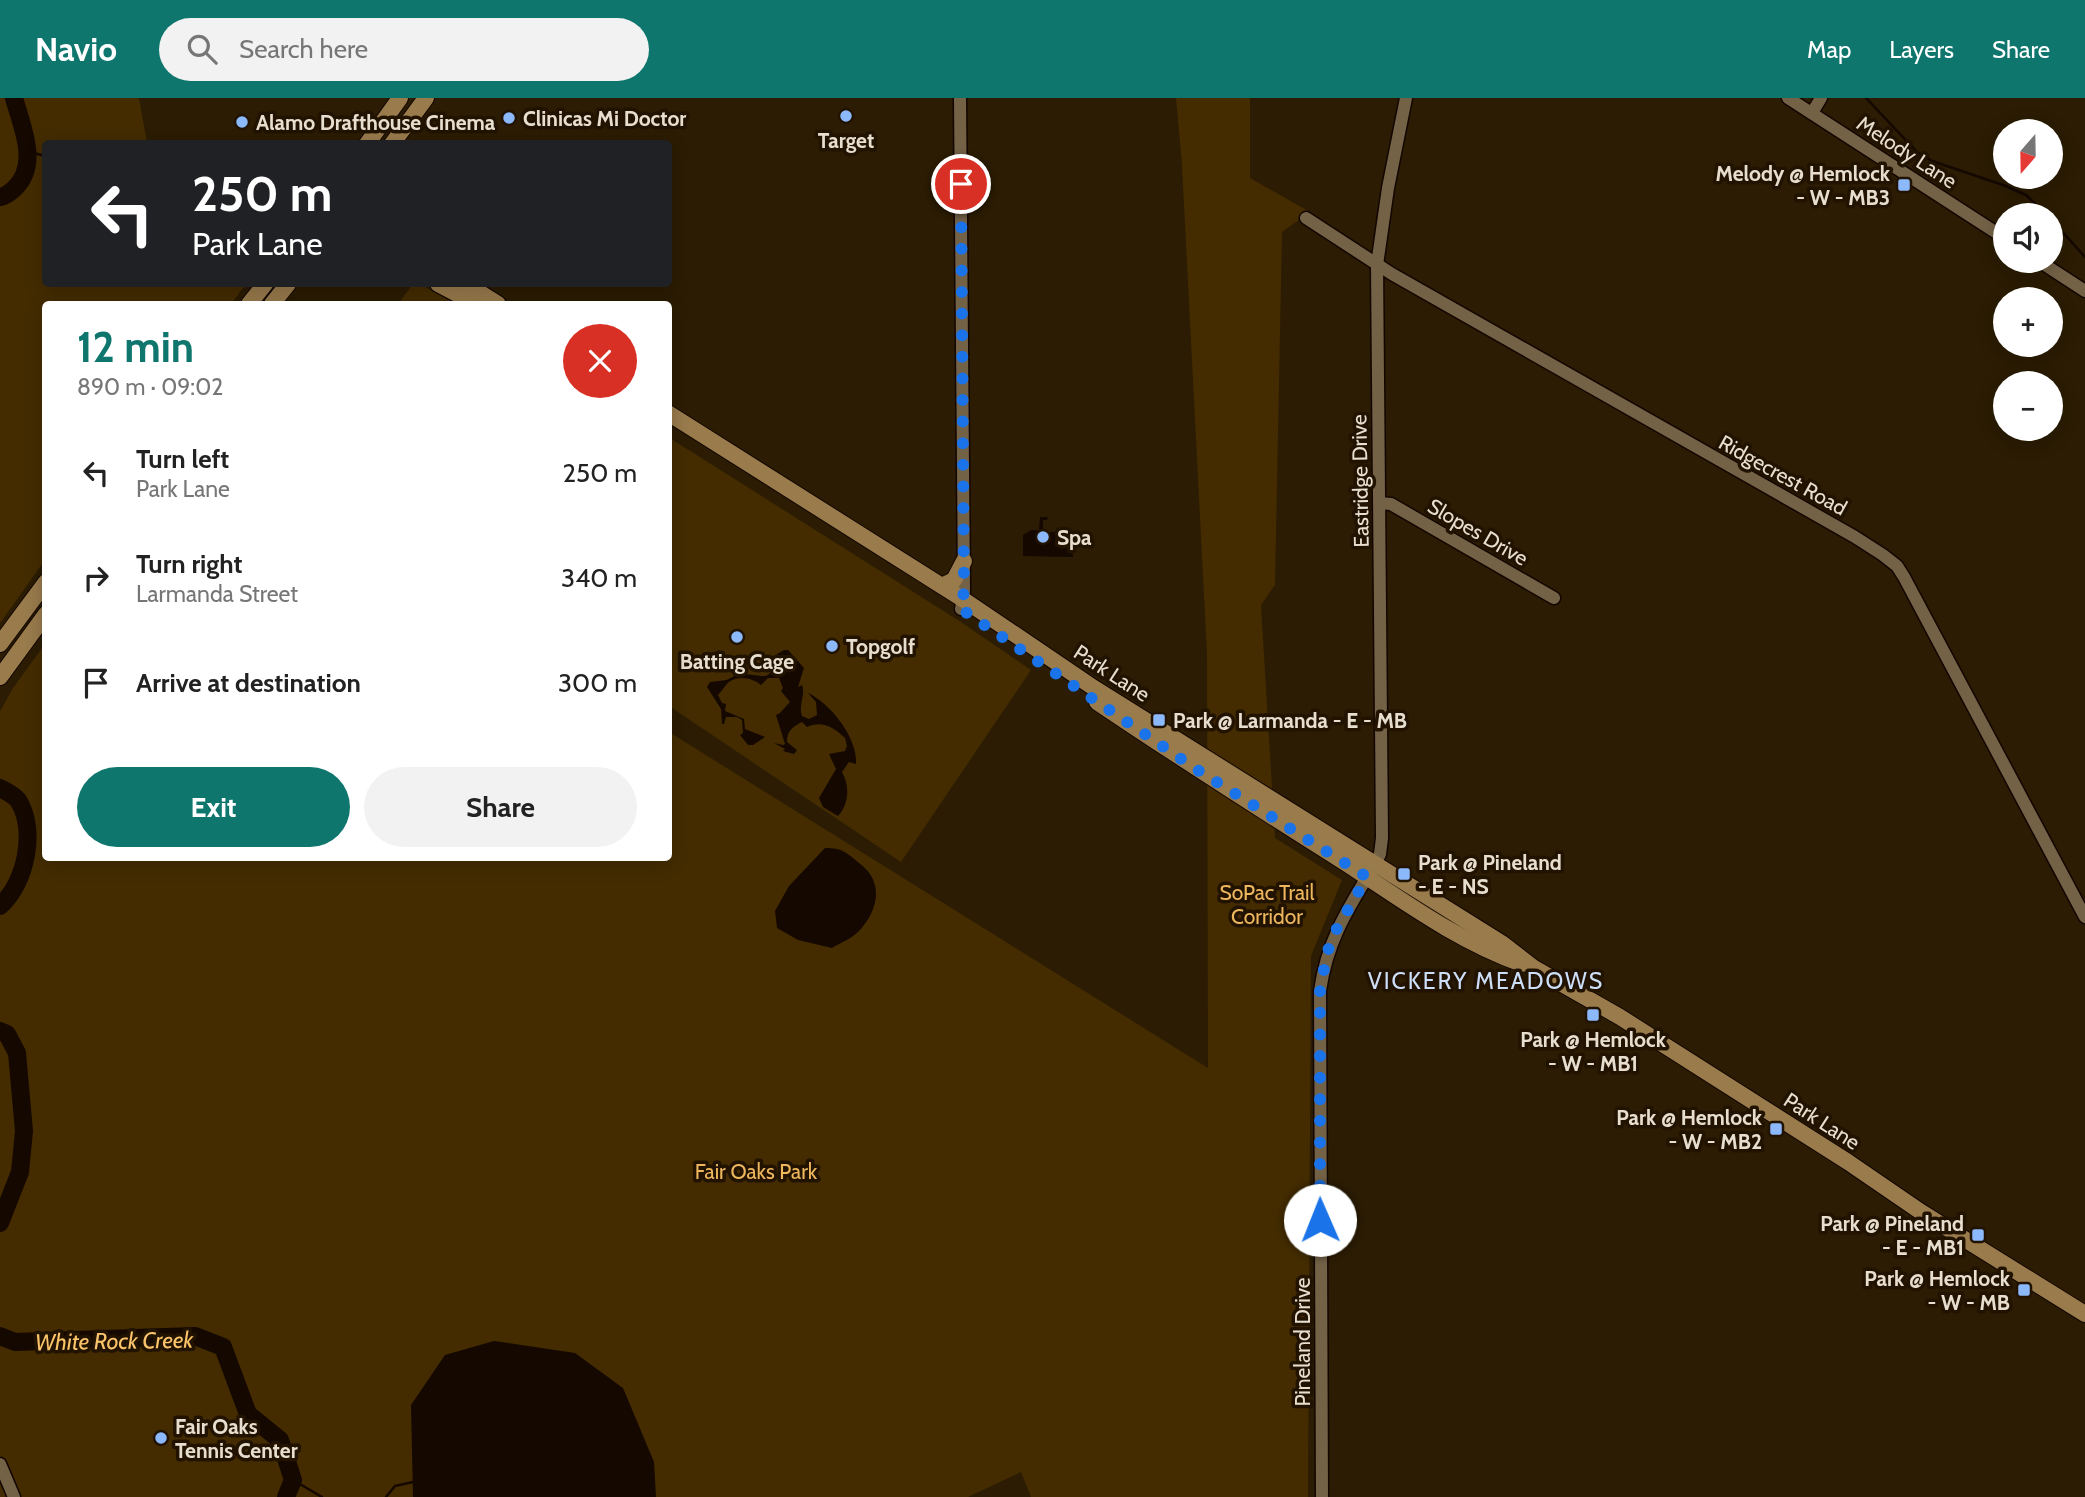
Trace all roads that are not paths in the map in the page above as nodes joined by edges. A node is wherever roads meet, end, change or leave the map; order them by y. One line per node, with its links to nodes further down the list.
1 (400, 98): 8 (main road)
2 (426, 98): 9 (main road)
3 (960, 98): 26 (street)
4 (1406, 98): 12 (street, Eastridge Drive)
5 (1788, 98): 7 (street, Melody Lane)
6 (1821, 98): 7 (street)
7 (1812, 113): 11 (street, Melody Lane)
8 (371, 140)
9 (395, 140)
10 (1306, 218): 12 (street, Ridgecrest Road)
11 (1993, 231)
12 (1377, 265): 25 (street, Eastridge Drive); 35 (street, Ridgecrest Road)
13 (2057, 273): 18 (street)
14 (263, 287): 19 (main road)
15 (286, 287): 20 (main road)
16 (444, 287): 21 (main road)
17 (471, 287): 22 (main road)
18 (2085, 291)
19 (251, 301)
20 (274, 301)
21 (470, 301)
22 (493, 301)
23 (672, 416): 27 (main road, Park Lane)
24 (672, 426): 30 (main road, Park Lane)
25 (1380, 503): 29 (street, Slopes Drive); 34 (street, Eastridge Drive)
26 (964, 561): 27 (main road); 30 (street)
27 (942, 586): 30 (main road, Park Lane)
28 (42, 587): 32 (main road)
29 (1554, 598)
30 (963, 605): 34 (main road, Park Lane)
31 (42, 619): 33 (main road)
32 (0, 644)
33 (0, 677)
34 (1371, 871): 36 (main road, Park Lane); 39 (street, Pineland Drive)
35 (2085, 917)
36 (2085, 1314)
37 (0, 1464): 38 (street)
38 (14, 1497)
39 (1322, 1497)

